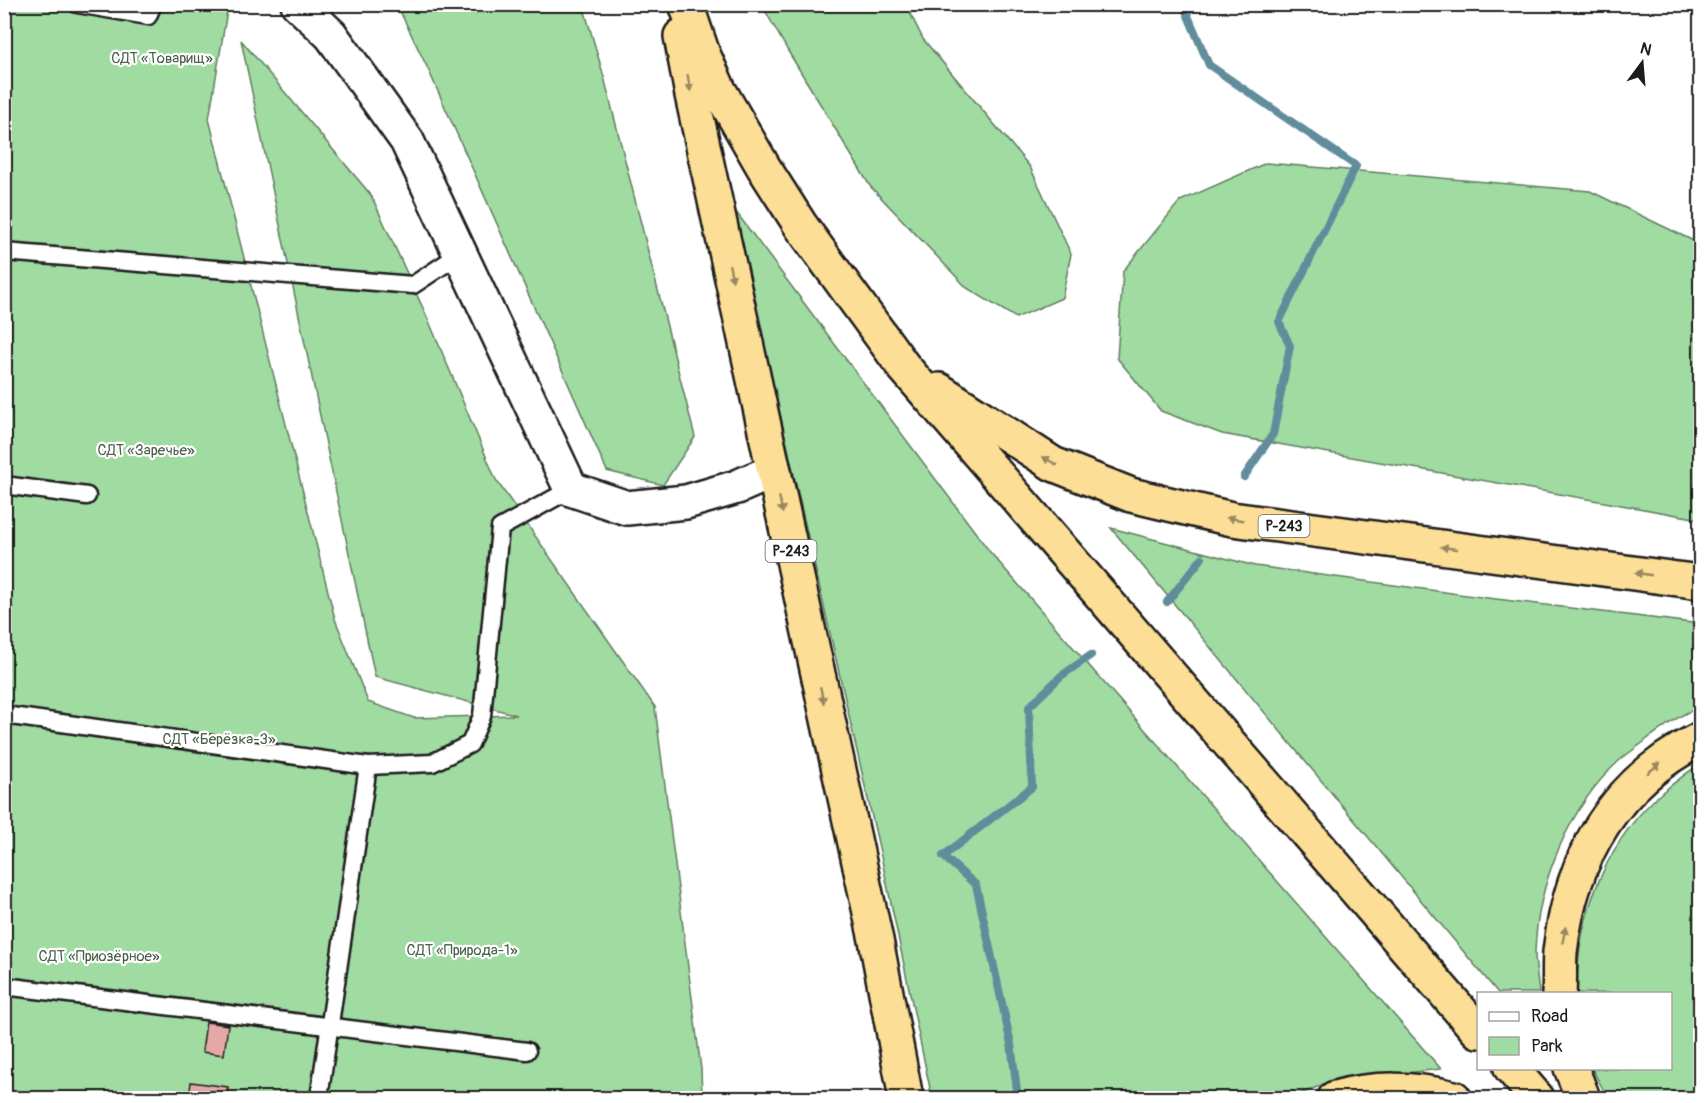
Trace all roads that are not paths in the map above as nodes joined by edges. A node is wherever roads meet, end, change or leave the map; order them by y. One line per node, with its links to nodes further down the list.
1 (77, 4): 2 (lane)
2 (153, 4)
3 (298, 4): 7 (street)
4 (675, 4): 9 (highway, Р-243, one-way to 9)
5 (686, 4): 8 (highway, Р-243)
6 (4, 252): 7 (lane)
7 (460, 254): 11 (street)
8 (903, 366): 13 (highway, Р-243, one-way to 8); 20 (highway, Р-243)
9 (774, 471): 11 (street); 25 (highway, Р-243, one-way to 25)
10 (4, 485): 12 (lane)
11 (571, 489): 16 (lane)
12 (87, 496)
13 (1701, 582)
14 (4, 715): 16 (lane)
15 (1701, 739): 18 (highway, one-way to 15)
16 (368, 765): 19 (lane)
17 (4, 986): 19 (lane)
18 (1559, 992)
19 (328, 1027): 21 (lane); 24 (lane)
20 (1477, 1029)
21 (526, 1051)
22 (1513, 1070): 28 (highway)
23 (1572, 1070): 29 (highway)
24 (319, 1098)
25 (906, 1098)
26 (1335, 1098): 27 (highway)
27 (1454, 1098)
28 (1537, 1098)
29 (1583, 1098)

